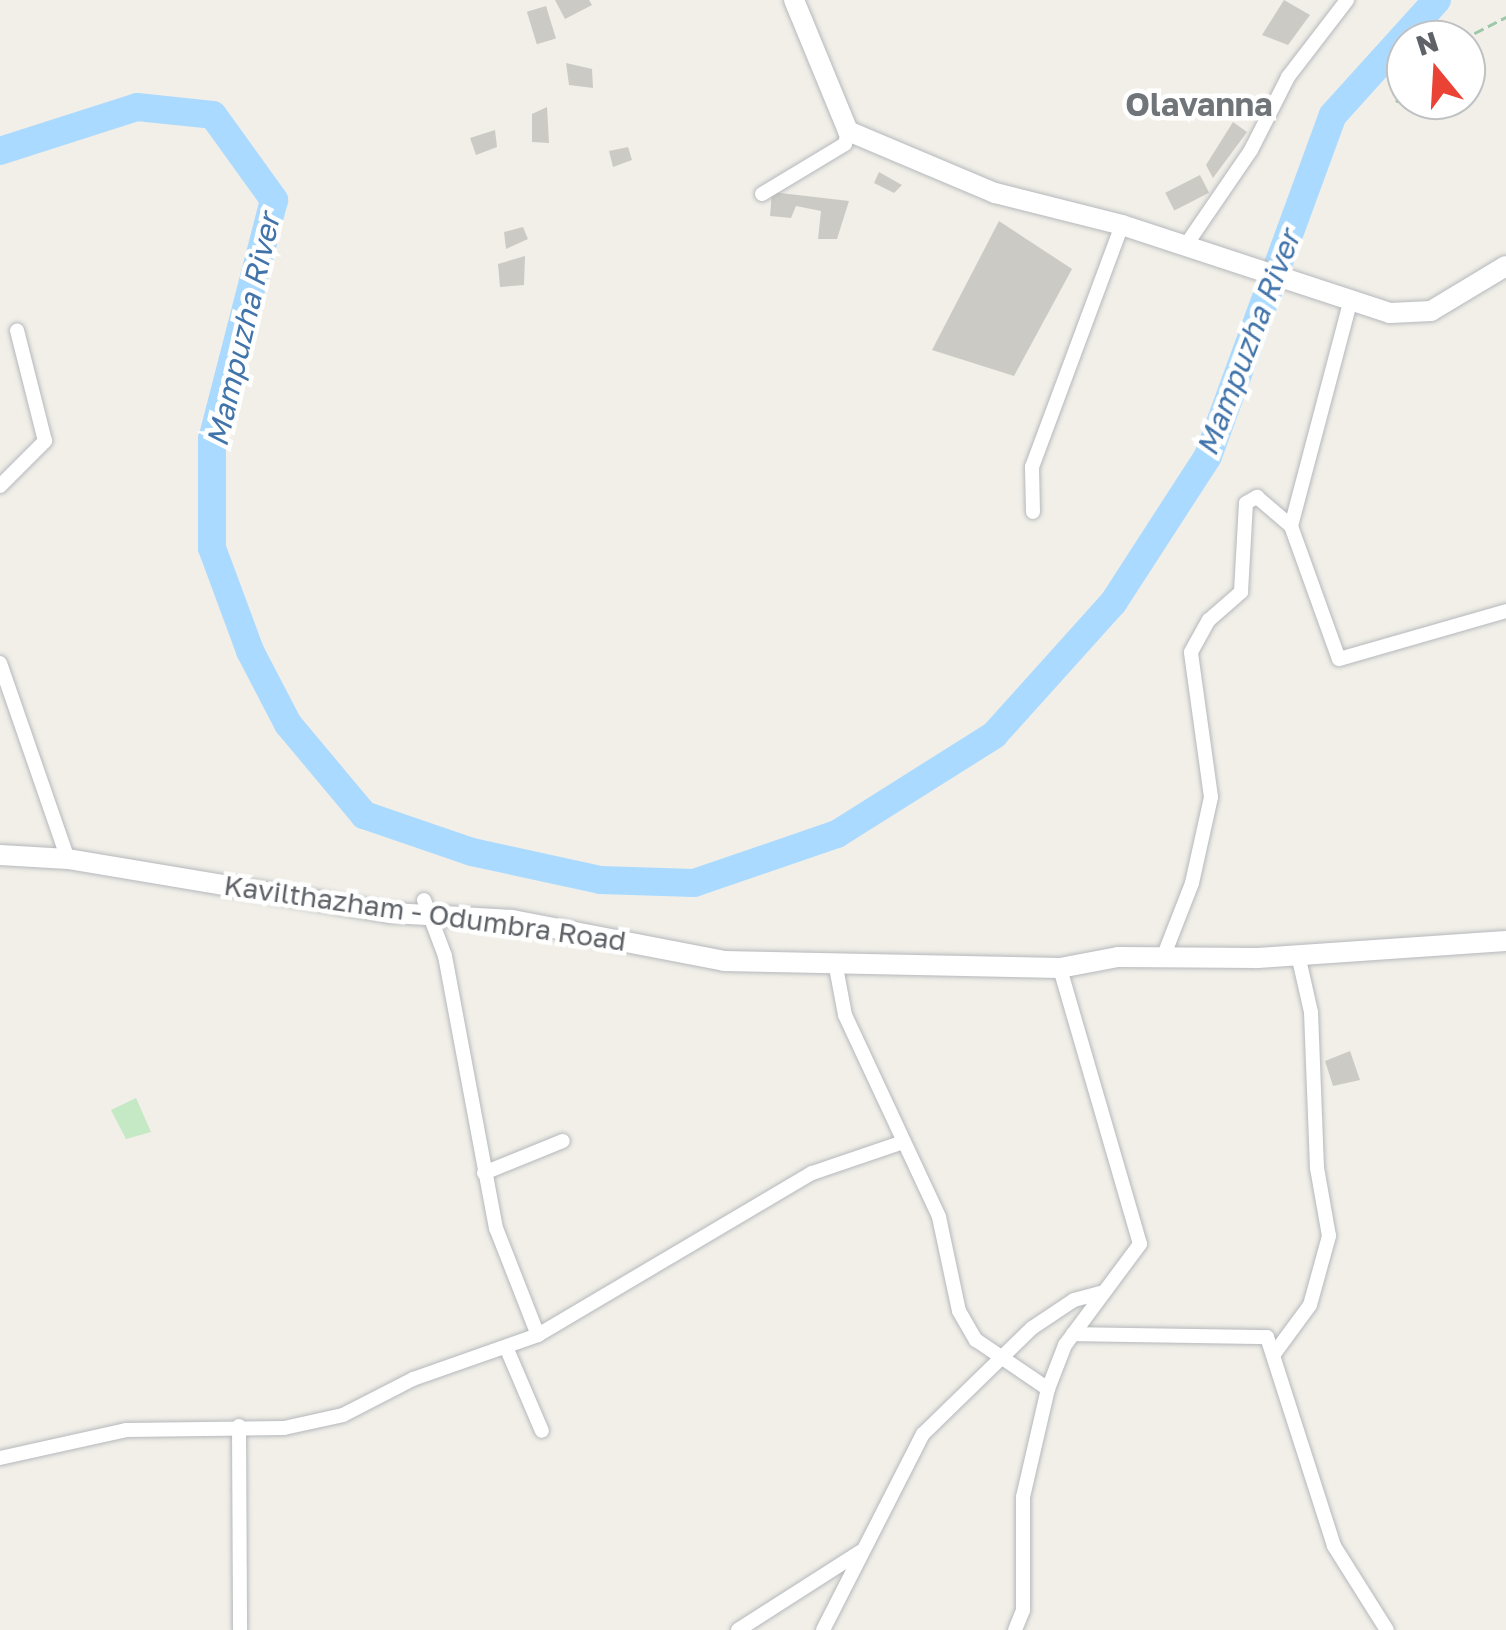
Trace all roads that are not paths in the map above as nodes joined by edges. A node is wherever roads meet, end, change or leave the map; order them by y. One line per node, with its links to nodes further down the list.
1 (794, 0): 3 (main road)
2 (1347, 0): 6 (street)
3 (848, 130): 4 (street); 5 (main road)
4 (762, 194)
5 (1122, 225): 6 (main road); 11 (street)
6 (1186, 245): 8 (main road)
7 (1506, 266): 8 (main road)
8 (1351, 300): 12 (street)
9 (18, 330): 10 (street)
10 (0, 486)
11 (1033, 512)
12 (1291, 526): 13 (street); 19 (street)
13 (1506, 610)
14 (0, 662): 16 (street)
15 (0, 855): 16 (main road, Kavilthazham - Odumbra Road)
16 (68, 859): 17 (main road, Kavilthazham - Odumbra Road)
17 (428, 909): 21 (main road, Kavilthazham - Odumbra Road); 25 (street)
18 (1506, 941): 20 (main road, Kavilthazham - Odumbra Road)
19 (1164, 955): 20 (main road, Kavilthazham - Odumbra Road); 22 (main road, Kavilthazham - Odumbra Road)
20 (1298, 955): 30 (street)
21 (835, 962): 22 (main road, Kavilthazham - Odumbra Road); 24 (street)
22 (1060, 968): 26 (street)
23 (563, 1141): 25 (street)
24 (904, 1142): 28 (street); 31 (street)
25 (484, 1173): 28 (street)
26 (1105, 1292): 27 (street); 31 (street)
27 (1073, 1334): 30 (street); 32 (street)
28 (538, 1335): 29 (street)
29 (506, 1348): 33 (street); 34 (street)
30 (1274, 1354): 41 (street)
31 (1005, 1362): 32 (street); 36 (street)
32 (1048, 1389): 40 (street)
33 (239, 1426): 35 (street); 37 (street)
34 (542, 1431)
35 (0, 1458)
36 (862, 1551): 38 (street); 39 (street)
37 (240, 1630)
38 (738, 1630)
39 (823, 1630)
40 (1015, 1630)
41 (1387, 1630)

